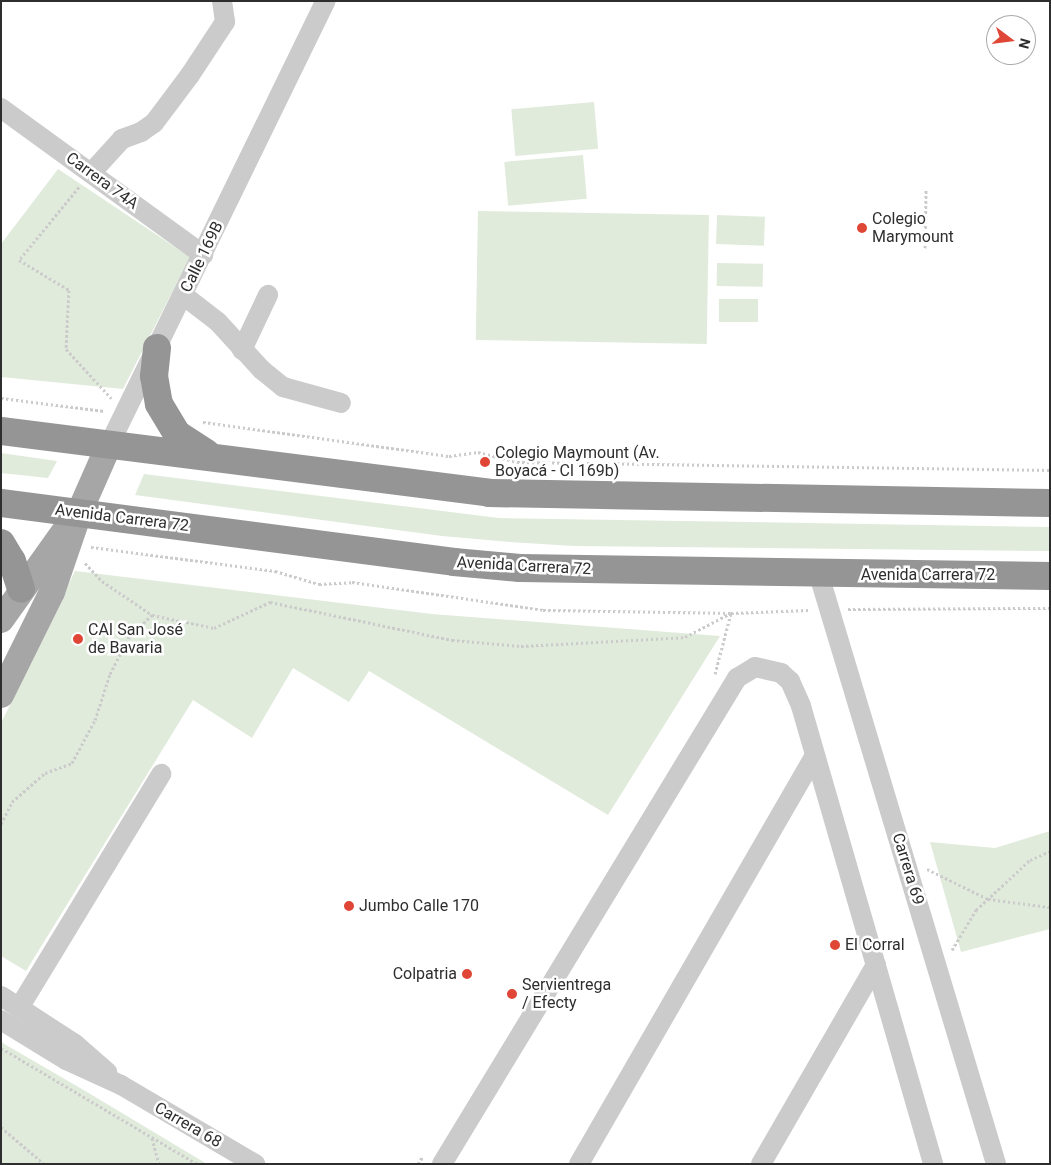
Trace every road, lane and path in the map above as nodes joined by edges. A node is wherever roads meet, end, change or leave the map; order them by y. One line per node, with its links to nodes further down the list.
1 (222, 1): 4 (street)
2 (326, 1): 7 (street, Calle 169B)
3 (1, 108): 4 (street, Carrera 74A)
4 (91, 173): 7 (street, Carrera 74A); 14 (path)
5 (926, 189): 6 (path)
6 (925, 248)
7 (203, 255): 8 (street, Calle 169B)
8 (183, 295): 10 (street, Calle 169B); 11 (street)
9 (268, 295): 11 (street)
10 (157, 348): 14 (street, Calle 169B); 15 (highway)
11 (242, 350): 13 (street)
12 (1, 398): 14 (path)
13 (341, 402)
14 (125, 413): 17 (street, Calle 169B)
15 (165, 417): 18 (highway); 19 (path)
16 (1, 431): 17 (highway)
17 (109, 445): 18 (highway); 22 (main road, Calle 169B)
18 (212, 456): 21 (highway)
19 (1050, 470)
20 (1, 503): 22 (highway, Avenida Carrera 72)
21 (1050, 503)
22 (79, 513): 24 (main road, Calle 169B); 25 (highway, Avenida Carrera 72); 27 (main road, Calle 169B)
23 (1, 543): 27 (highway)
24 (68, 544): 29 (path); 31 (main road, Calle 169B)
25 (819, 575): 26 (highway, Avenida Carrera 72); 57 (street, Carrera 69)
26 (1050, 576)
27 (21, 589): 30 (main road, Calle 169B)
28 (731, 613): 29 (path)
29 (152, 616): 34 (path)
30 (1, 620)
31 (1, 696)
32 (815, 756): 40 (street); 53 (street); 54 (street)
33 (160, 774): 42 (street)
34 (1, 824)
35 (1050, 851): 37 (path)
36 (920, 865): 37 (path)
37 (988, 899): 38 (path); 39 (path)
38 (1050, 907)
39 (947, 959)
40 (876, 965): 55 (street); 56 (street)
41 (1, 996): 42 (street, Carrera 68)
42 (19, 1008): 46 (street, Carrera 68)
43 (1, 1020): 46 (street, Carrera 68)
44 (2, 1048): 45 (path); 48 (path)
45 (1, 1053)
46 (121, 1085): 52 (street, Carrera 68)
47 (1, 1127): 49 (path)
48 (152, 1137): 50 (path); 51 (path)
49 (44, 1164)
50 (159, 1164)
51 (198, 1164)
52 (255, 1164)
53 (442, 1164)
54 (579, 1164)
55 (760, 1164)
56 (933, 1164)
57 (996, 1164)

